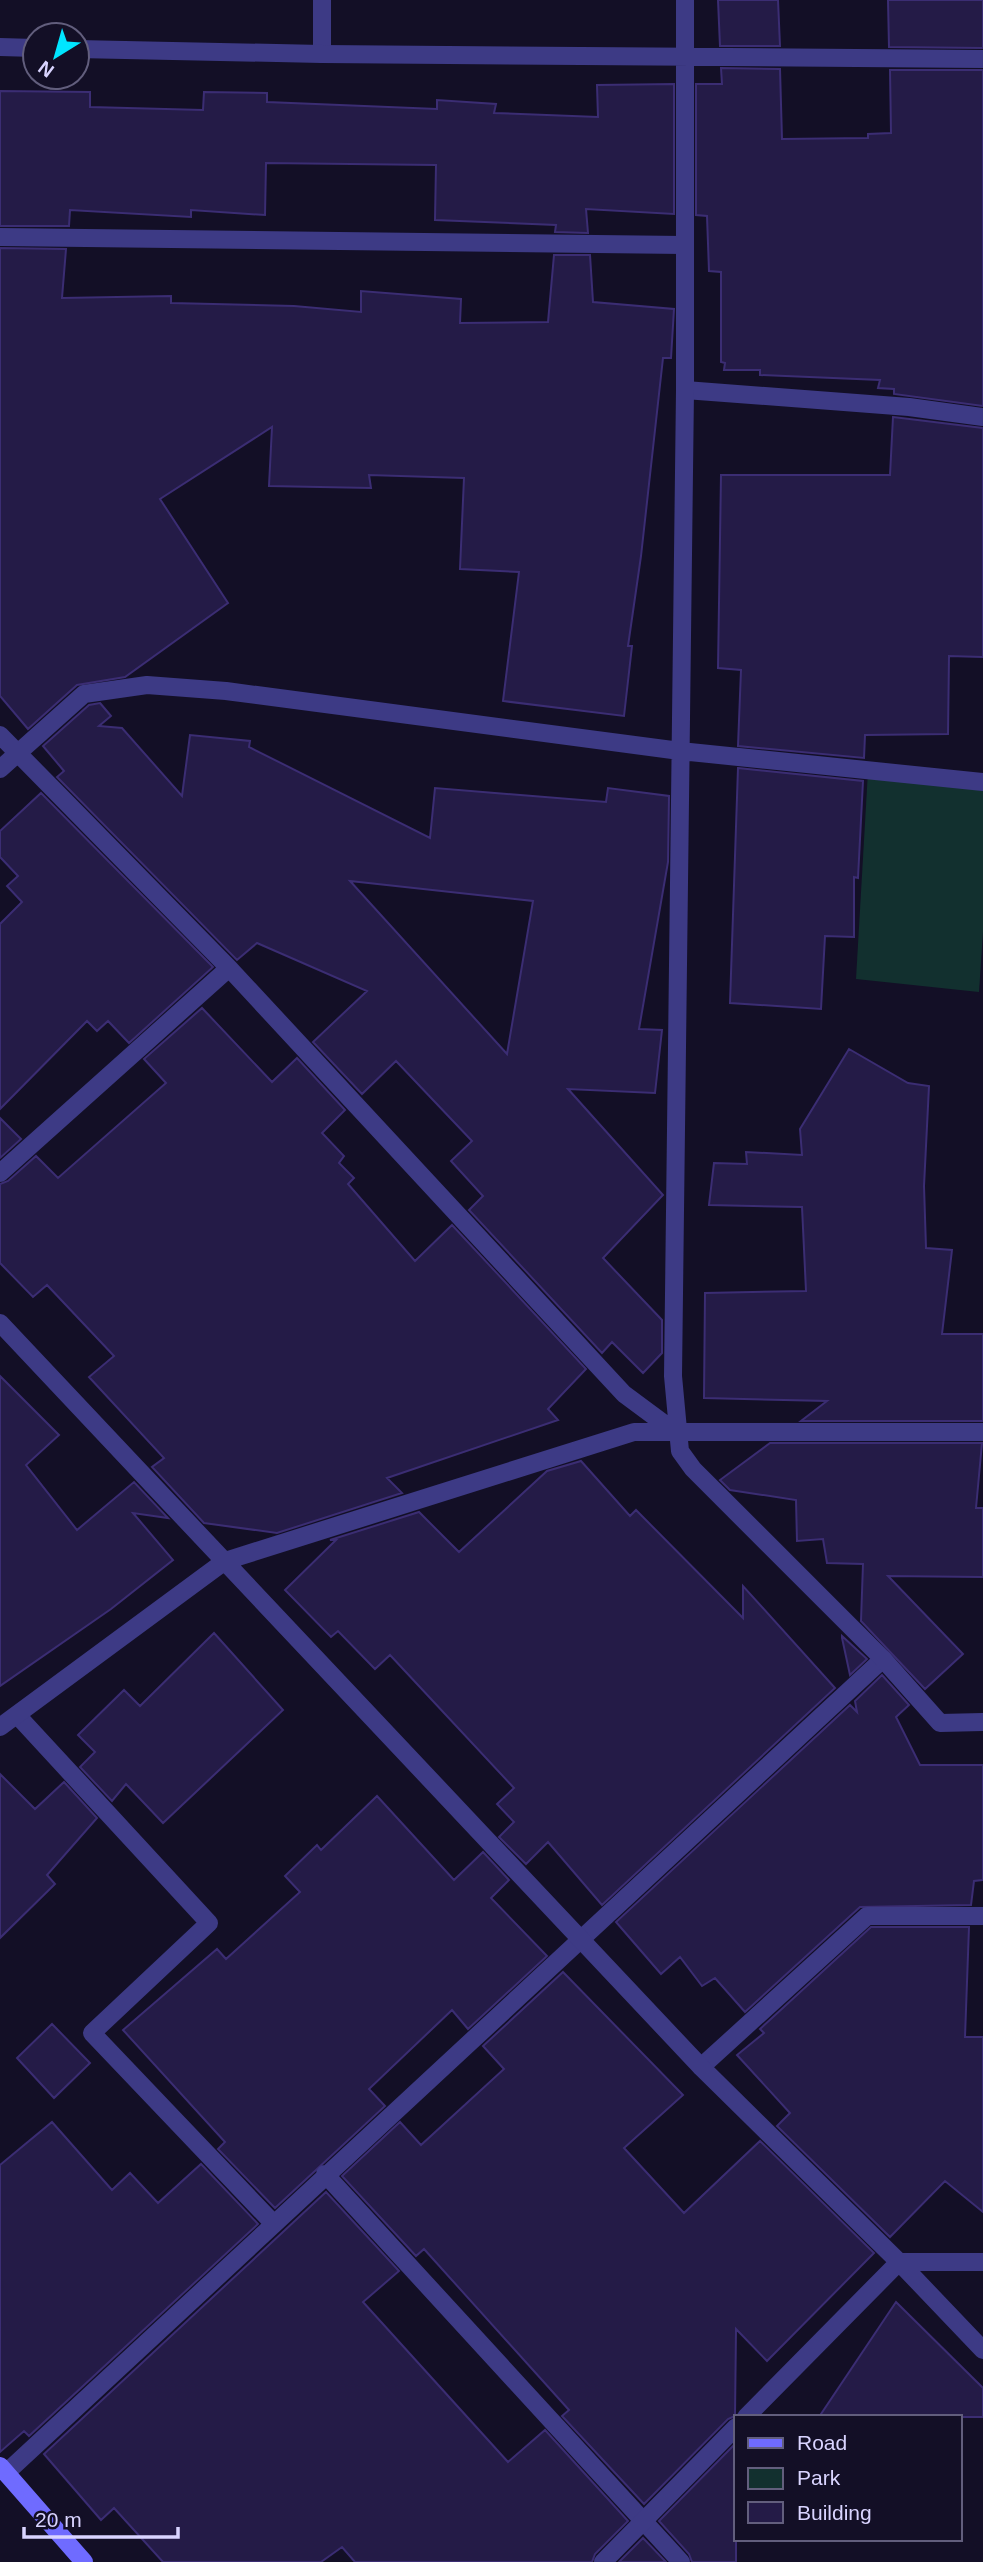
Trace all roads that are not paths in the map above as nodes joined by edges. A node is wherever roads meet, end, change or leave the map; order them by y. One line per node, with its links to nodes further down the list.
1 (323, 0): 6 (street)
2 (685, 0): 7 (street)
3 (0, 47): 4 (street)
4 (21, 48)
5 (91, 49): 6 (street)
6 (322, 54): 7 (street)
7 (685, 56): 8 (street); 10 (street)
8 (983, 59)
9 (0, 237): 10 (street)
10 (684, 245): 11 (street)
11 (685, 390): 12 (street); 14 (street)
12 (983, 417)
13 (0, 735): 15 (street)
14 (680, 751): 15 (street); 17 (street); 22 (street)
15 (17, 754): 16 (street); 18 (street)
16 (0, 769)
17 (983, 782)
18 (229, 968): 19 (street); 22 (street)
19 (0, 1173)
20 (0, 1323): 23 (street)
21 (983, 1432): 22 (street)
22 (678, 1434): 23 (street); 24 (street)
23 (225, 1561): 25 (street); 29 (street)
24 (883, 1659): 26 (street); 29 (street)
25 (17, 1715): 27 (street); 32 (street)
26 (983, 1723)
27 (0, 1727)
28 (983, 1916): 30 (street)
29 (582, 1940): 30 (street); 31 (street)
30 (701, 2067): 33 (street)
31 (325, 2174): 32 (street); 39 (street)
32 (273, 2223): 38 (street)
33 (899, 2262): 34 (street); 35 (street); 36 (street)
34 (983, 2262)
35 (983, 2350)
36 (749, 2415)
37 (734, 2429): 39 (street)
38 (3, 2469): 40 (street)
39 (642, 2522): 41 (street); 42 (street)
40 (84, 2562)
41 (603, 2562)
42 (681, 2562)

